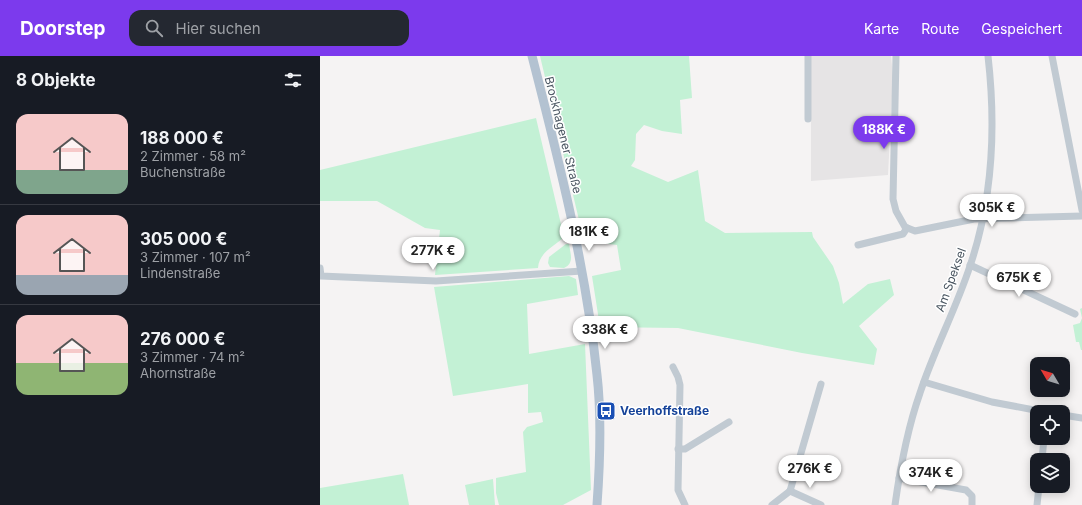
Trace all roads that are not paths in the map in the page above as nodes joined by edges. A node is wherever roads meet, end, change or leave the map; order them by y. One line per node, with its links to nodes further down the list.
1 (532, 56): 13 (main road, Brockhagener Straße)
2 (808, 56): 6 (street)
3 (896, 56): 10 (street)
4 (988, 56): 9 (street, Am Speksel)
5 (1052, 56): 7 (street)
6 (808, 119)
7 (1082, 210)
8 (1082, 216): 9 (street)
9 (982, 218): 10 (street); 12 (street, Am Speksel)
10 (907, 228): 11 (street)
11 (858, 245)
12 (970, 265): 15 (street); 17 (street, Am Speksel)
13 (582, 271): 14 (street); 27 (main road, Brockhagener Straße)
14 (320, 272)
15 (1075, 314)
16 (673, 367): 23 (street)
17 (924, 382): 19 (street); 24 (street, Am Speksel)
18 (821, 384): 25 (street)
19 (1030, 409)
20 (1070, 416): 21 (street)
21 (1082, 418)
22 (729, 422): 23 (street)
23 (678, 450): 28 (street)
24 (899, 478): 31 (street, Am Speksel); 32 (street)
25 (790, 491): 29 (street); 30 (street)
26 (1038, 493): 33 (street)
27 (597, 505)
28 (685, 505)
29 (772, 505)
30 (821, 505)
31 (895, 505)
32 (972, 505)
33 (1037, 505)

